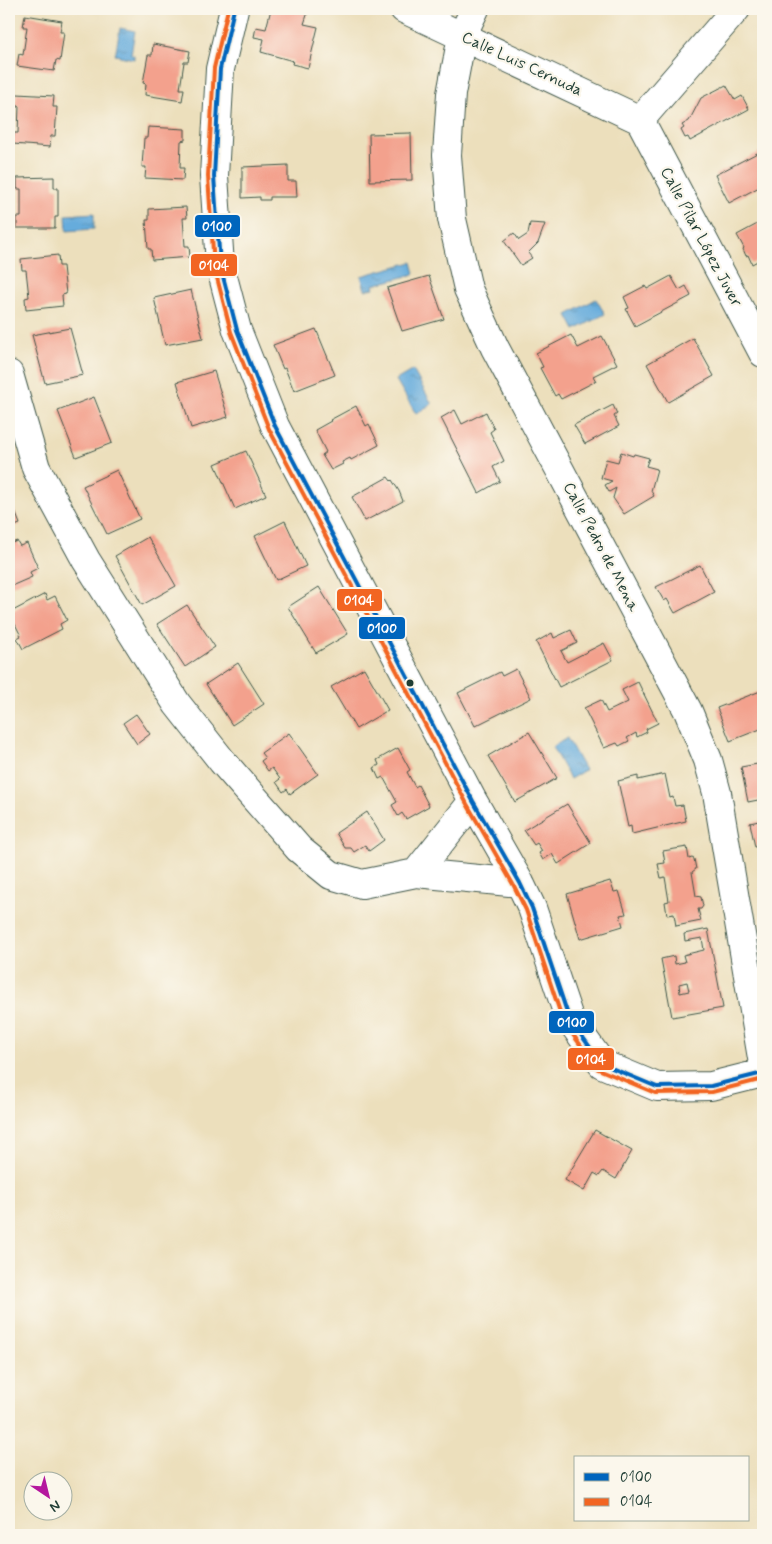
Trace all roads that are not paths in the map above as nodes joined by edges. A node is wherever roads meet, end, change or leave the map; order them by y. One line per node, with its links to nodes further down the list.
1 (234, 9): 9 (street)
2 (404, 9): 5 (street, Calle Luis Cernuda)
3 (475, 9): 5 (street, Calle Pedro de Mena)
4 (736, 9): 6 (street)
5 (462, 36): 6 (street, Calle Luis Cernuda); 12 (street, Calle Pedro de Mena)
6 (640, 120): 7 (street, Calle Pilar López Juver)
7 (763, 353)
8 (9, 374): 10 (street)
9 (473, 801): 10 (street); 11 (street)
10 (416, 873): 11 (street)
11 (520, 883): 13 (street)
12 (763, 1064)
13 (763, 1073)

